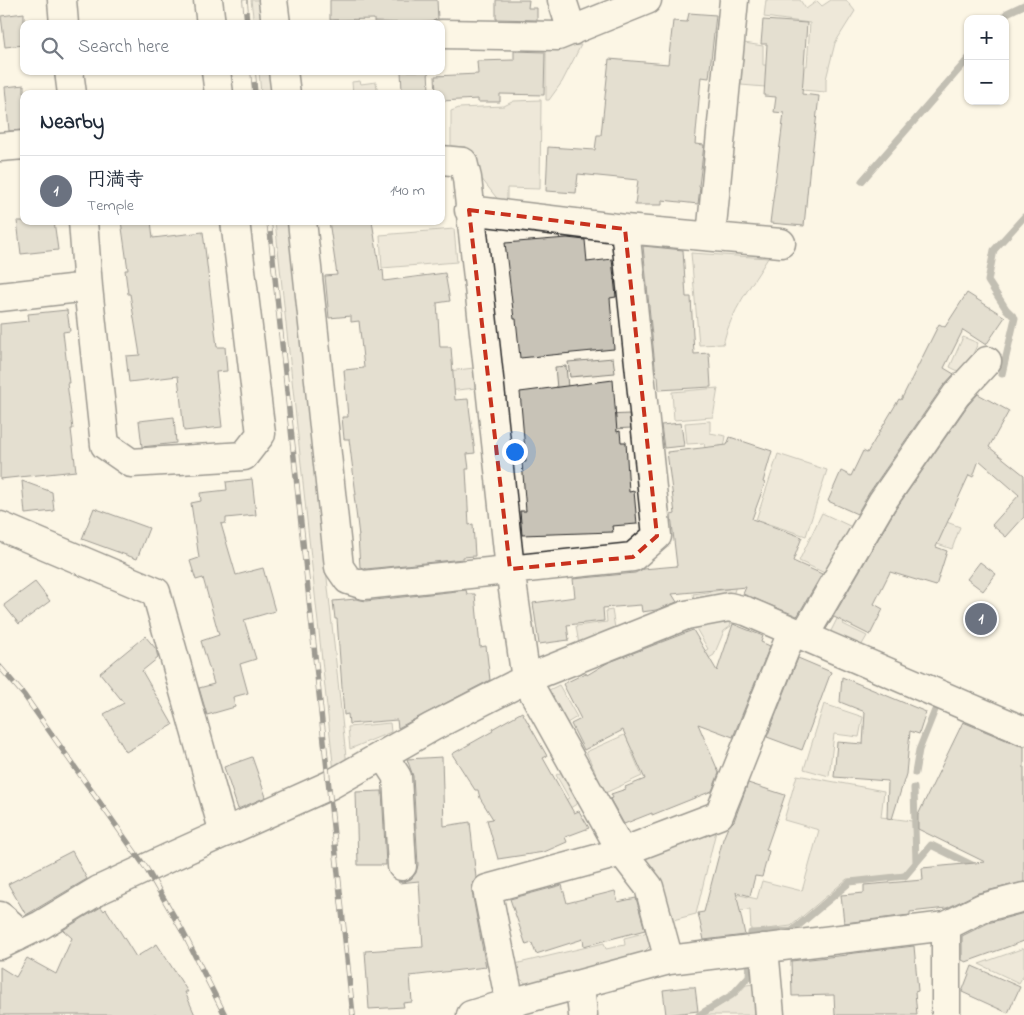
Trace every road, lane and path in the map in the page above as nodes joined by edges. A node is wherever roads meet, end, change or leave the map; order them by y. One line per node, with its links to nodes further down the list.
1 (62, 0): 7 (street)
2 (208, 0): 8 (street)
3 (273, 0): 9 (street)
4 (562, 0): 10 (street)
5 (647, 0): 10 (street)
6 (734, 0): 26 (street)
7 (64, 20)
8 (210, 20)
9 (276, 20)
10 (572, 30): 11 (street)
11 (445, 34)
12 (70, 75): 15 (street)
13 (217, 75): 16 (street)
14 (284, 75): 17 (street)
15 (71, 90)
16 (218, 90)
17 (285, 90)
18 (20, 145): 19 (street)
19 (0, 147)
20 (445, 160): 21 (street)
21 (469, 210): 25 (street); 32 (street)
22 (83, 225): 28 (street)
23 (236, 225): 28 (street)
24 (302, 225): 32 (street)
25 (625, 229): 26 (street); 32 (street)
26 (711, 236): 27 (street)
27 (781, 242)
28 (88, 287): 29 (street)
29 (0, 297)
30 (987, 361): 33 (street)
31 (0, 526): 37 (street)
32 (510, 569): 34 (street)
33 (798, 634): 34 (street); 35 (street); 38 (street)
34 (526, 679): 36 (street); 38 (street)
35 (1024, 731)
36 (383, 755): 37 (street); 39 (street)
37 (224, 832): 43 (street)
38 (622, 852): 45 (street); 47 (street)
39 (402, 866)
40 (1024, 897): 42 (street)
41 (0, 916): 43 (street)
42 (946, 926): 44 (street); 51 (street)
43 (9, 941)
44 (755, 949): 45 (street); 50 (street)
45 (669, 960): 46 (street)
46 (580, 985): 47 (street); 49 (street)
47 (510, 1003): 48 (street)
48 (471, 1015)
49 (583, 1015)
50 (770, 1015)
51 (946, 1015)

